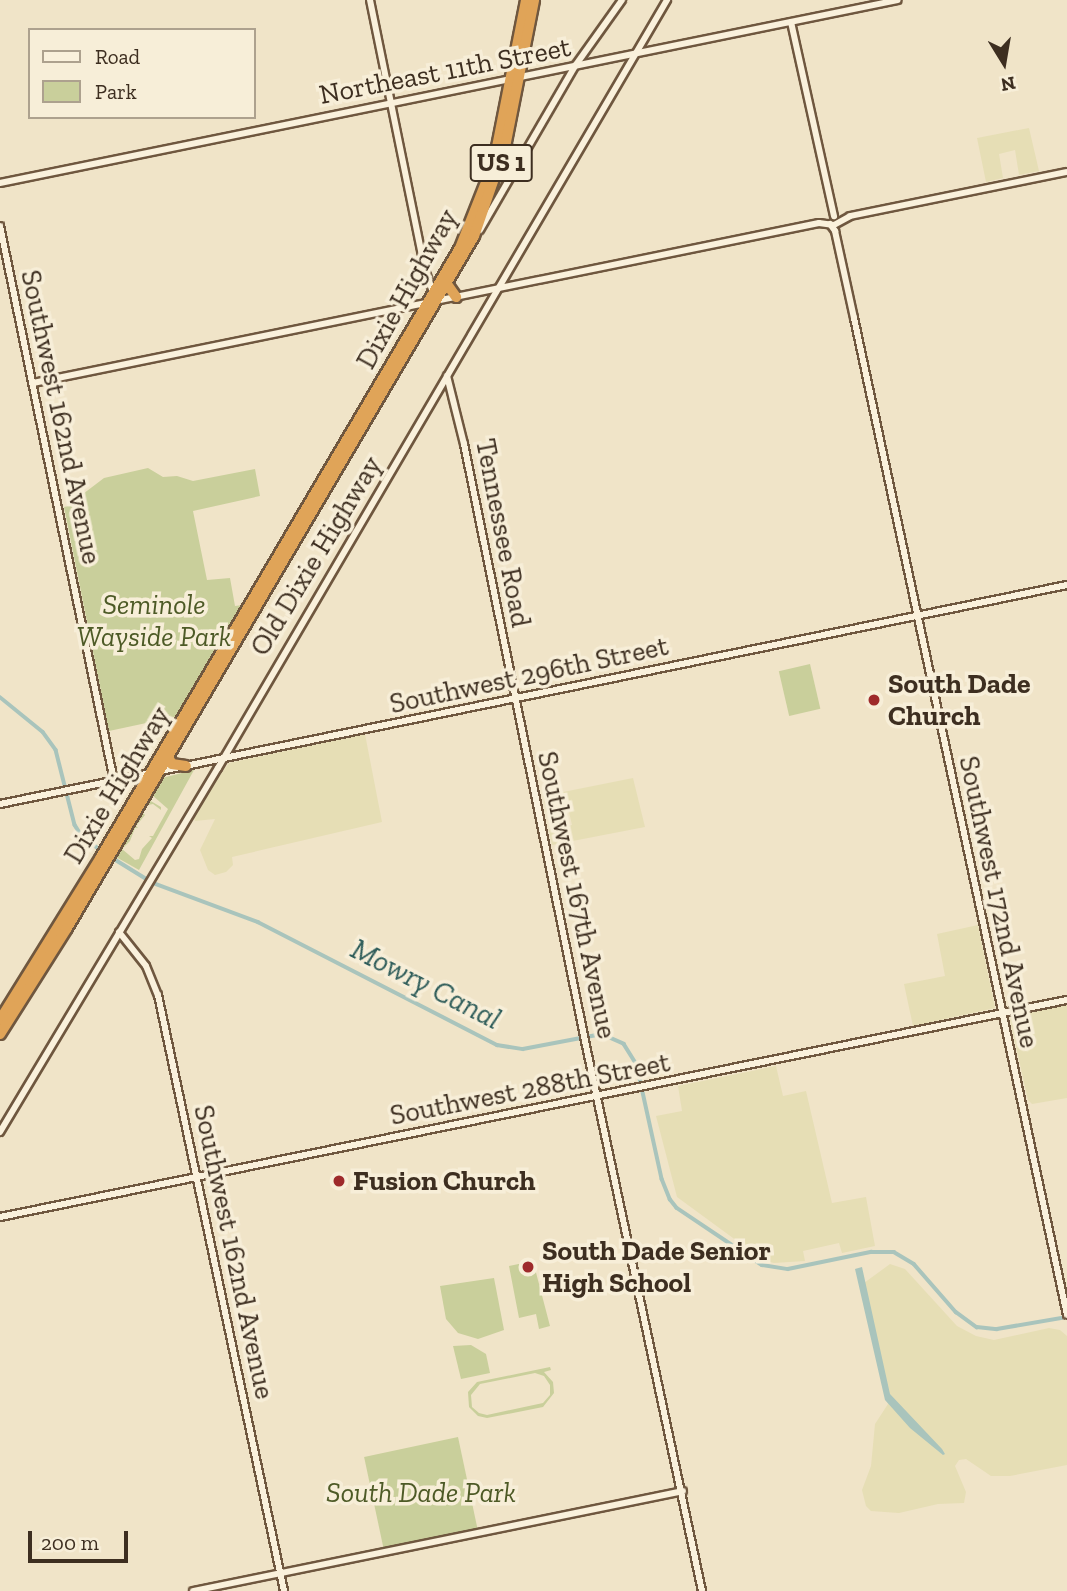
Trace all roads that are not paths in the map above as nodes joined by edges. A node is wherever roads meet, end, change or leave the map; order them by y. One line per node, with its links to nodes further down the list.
1 (370, 0): 12 (street)
2 (622, 0): 10 (street)
3 (667, 0): 7 (street, Old Dixie Highway)
4 (898, 0): 6 (street, Northeast 11th Street)
5 (529, 2): 11 (highway, Dixie Highway / US 1)
6 (791, 22): 8 (street, Northeast 11th Street); 17 (street, Southwest 172nd Avenue)
7 (644, 40): 8 (street); 9 (street, Old Dixie Highway)
8 (652, 51): 9 (street, Northeast 11th Street)
9 (635, 55): 10 (street, Northeast 11th Street); 20 (street, Old Dixie Highway)
10 (575, 66): 11 (street, Northeast 11th Street); 14 (street)
11 (515, 79): 12 (street, Northeast 11th Street); 13 (highway, Dixie Highway / US 1)
12 (391, 104): 16 (street, Northeast 11th Street); 25 (street)
13 (502, 146): 14 (street); 19 (highway, US 1); 25 (highway, Dixie Highway / US 1)
14 (526, 152): 19 (street)
15 (1067, 172): 17 (street)
16 (0, 183)
17 (833, 221): 22 (street); 38 (street, Southwest 172nd Avenue)
18 (0, 226): 28 (street, Southwest 162nd Avenue)
19 (472, 240): 21 (highway, Dixie Highway / US 1)
20 (506, 275): 22 (street); 23 (street, Old Dixie Highway)
21 (447, 284): 24 (highway); 25 (highway, Dixie Highway / US 1)
22 (517, 285): 23 (street)
23 (499, 288): 24 (street); 26 (street, Old Dixie Highway)
24 (456, 297): 25 (street)
25 (429, 301): 27 (highway, Dixie Highway / US 1); 28 (street); 29 (highway, Dixie Highway / US 1)
26 (447, 376): 40 (street, Tennessee Road); 42 (street, Old Dixie Highway)
27 (381, 382): 29 (highway); 30 (highway, Dixie Highway / US 1)
28 (33, 383): 51 (street, Southwest 162nd Avenue)
29 (364, 425): 31 (highway, Dixie Highway / US 1)
30 (352, 430): 31 (highway); 32 (highway, Dixie Highway / US 1)
31 (335, 475): 34 (highway, US 1)
32 (288, 540): 33 (highway, US 1); 34 (highway)
33 (277, 558): 34 (highway, US 1); 37 (highway)
34 (274, 570): 37 (highway, US 1); 39 (highway, US 1)
35 (1067, 585): 38 (street, Southwest 296th Street)
36 (282, 586): 37 (highway)
37 (268, 587): 39 (highway, US 1)
38 (916, 617): 40 (street, Southwest 296th Street); 58 (street, Southwest 172nd Avenue)
39 (243, 623): 41 (highway, Dixie Highway)
40 (515, 699): 43 (street, Southwest 296th Street); 61 (street, Southwest 167th Avenue)
41 (191, 712): 44 (highway, Dixie Highway); 49 (highway)
42 (233, 741): 43 (street); 45 (street, Old Dixie Highway)
43 (250, 753): 45 (street, Southwest 296th Street)
44 (168, 757): 47 (highway); 49 (highway, Dixie Highway)
45 (222, 759): 46 (street, Southwest 296th Street); 48 (street, Old Dixie Highway)
46 (209, 762): 47 (street, Southwest 296th Street); 48 (street)
47 (186, 766): 49 (street, Southwest 296th Street)
48 (216, 771): 56 (street, Old Dixie Highway)
49 (155, 772): 50 (street, Southwest 296th Street); 52 (highway, Dixie Highway); 54 (highway, Dixie Highway)
50 (134, 776): 51 (street, Southwest 296th Street); 52 (highway)
51 (114, 781): 53 (street, Southwest 296th Street)
52 (142, 787): 54 (highway, Dixie Highway)
53 (0, 804)
54 (106, 855): 55 (highway, Dixie Highway); 55 (highway, Dixie Highway)
55 (64, 926): 59 (highway, Dixie Highway); 60 (highway)
56 (119, 932): 62 (street, Old Dixie Highway); 63 (street, Southwest 162nd Avenue)
57 (1067, 1000): 58 (street, Southwest 288th Street)
58 (1002, 1013): 61 (street, Southwest 288th Street); 65 (street, Southwest 172nd Avenue)
59 (0, 1020)
60 (0, 1034)
61 (597, 1097): 63 (street, Southwest 288th Street); 66 (street, Southwest 167th Avenue)
62 (0, 1132)
63 (196, 1177): 64 (street, Southwest 288th Street); 67 (street, Southwest 162nd Avenue)
64 (0, 1217)
65 (1067, 1314)
66 (683, 1491): 67 (street); 70 (street, Southwest 167th Avenue)
67 (280, 1574): 68 (street); 69 (street, Southwest 162nd Avenue)
68 (193, 1591)
69 (284, 1591)
70 (702, 1591)

